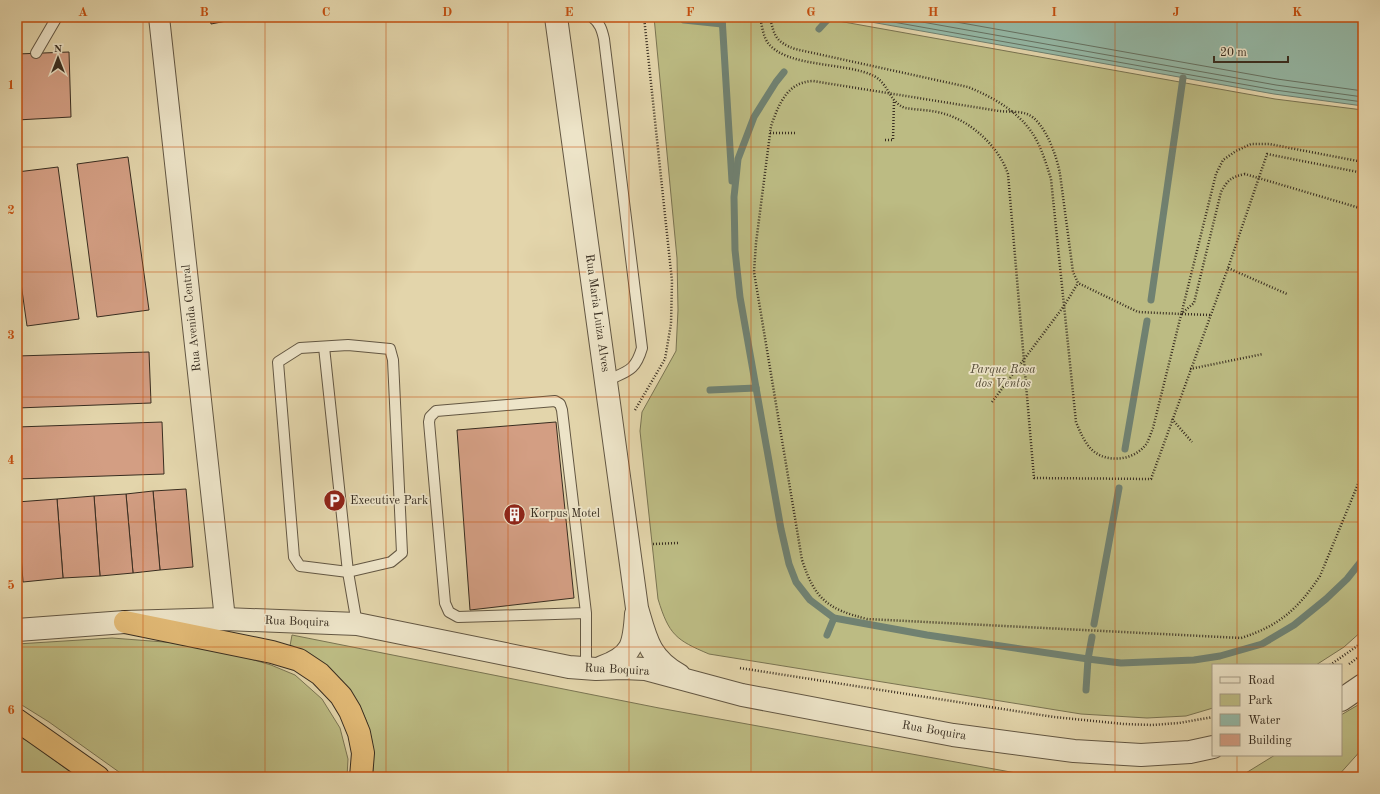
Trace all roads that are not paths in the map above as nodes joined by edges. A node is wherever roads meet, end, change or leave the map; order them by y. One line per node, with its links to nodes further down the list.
1 (57, 17): 5 (lane)
2 (159, 17): 11 (street, Rua Avenida Central)
3 (556, 17): 7 (street, Rua Maria Luiza Alves)
4 (592, 17): 7 (lane)
5 (36, 53)
6 (324, 346): 8 (lane); 8 (lane); 8 (lane)
7 (606, 381): 9 (street, Rua Maria Luiza Alves)
8 (348, 572): 13 (lane)
9 (637, 608): 15 (street, Rua Maria Luiza Alves); 16 (street, Rua Maria Luiza Alves)
10 (586, 613): 10 (lane); 15 (lane)
11 (225, 619): 12 (street, Rua Boquira); 13 (street, Rua Boquira)
12 (125, 622): 14 (street, Rua Boquira); 22 (highway)
13 (357, 624): 15 (street, Rua Boquira)
14 (17, 630)
15 (591, 668): 16 (street, Rua Boquira)
16 (692, 683): 20 (street, Rua Boquira)
17 (1363, 685): 18 (street)
18 (1342, 699)
19 (17, 720): 21 (highway)
20 (1212, 747)
21 (98, 777)
22 (361, 777)

